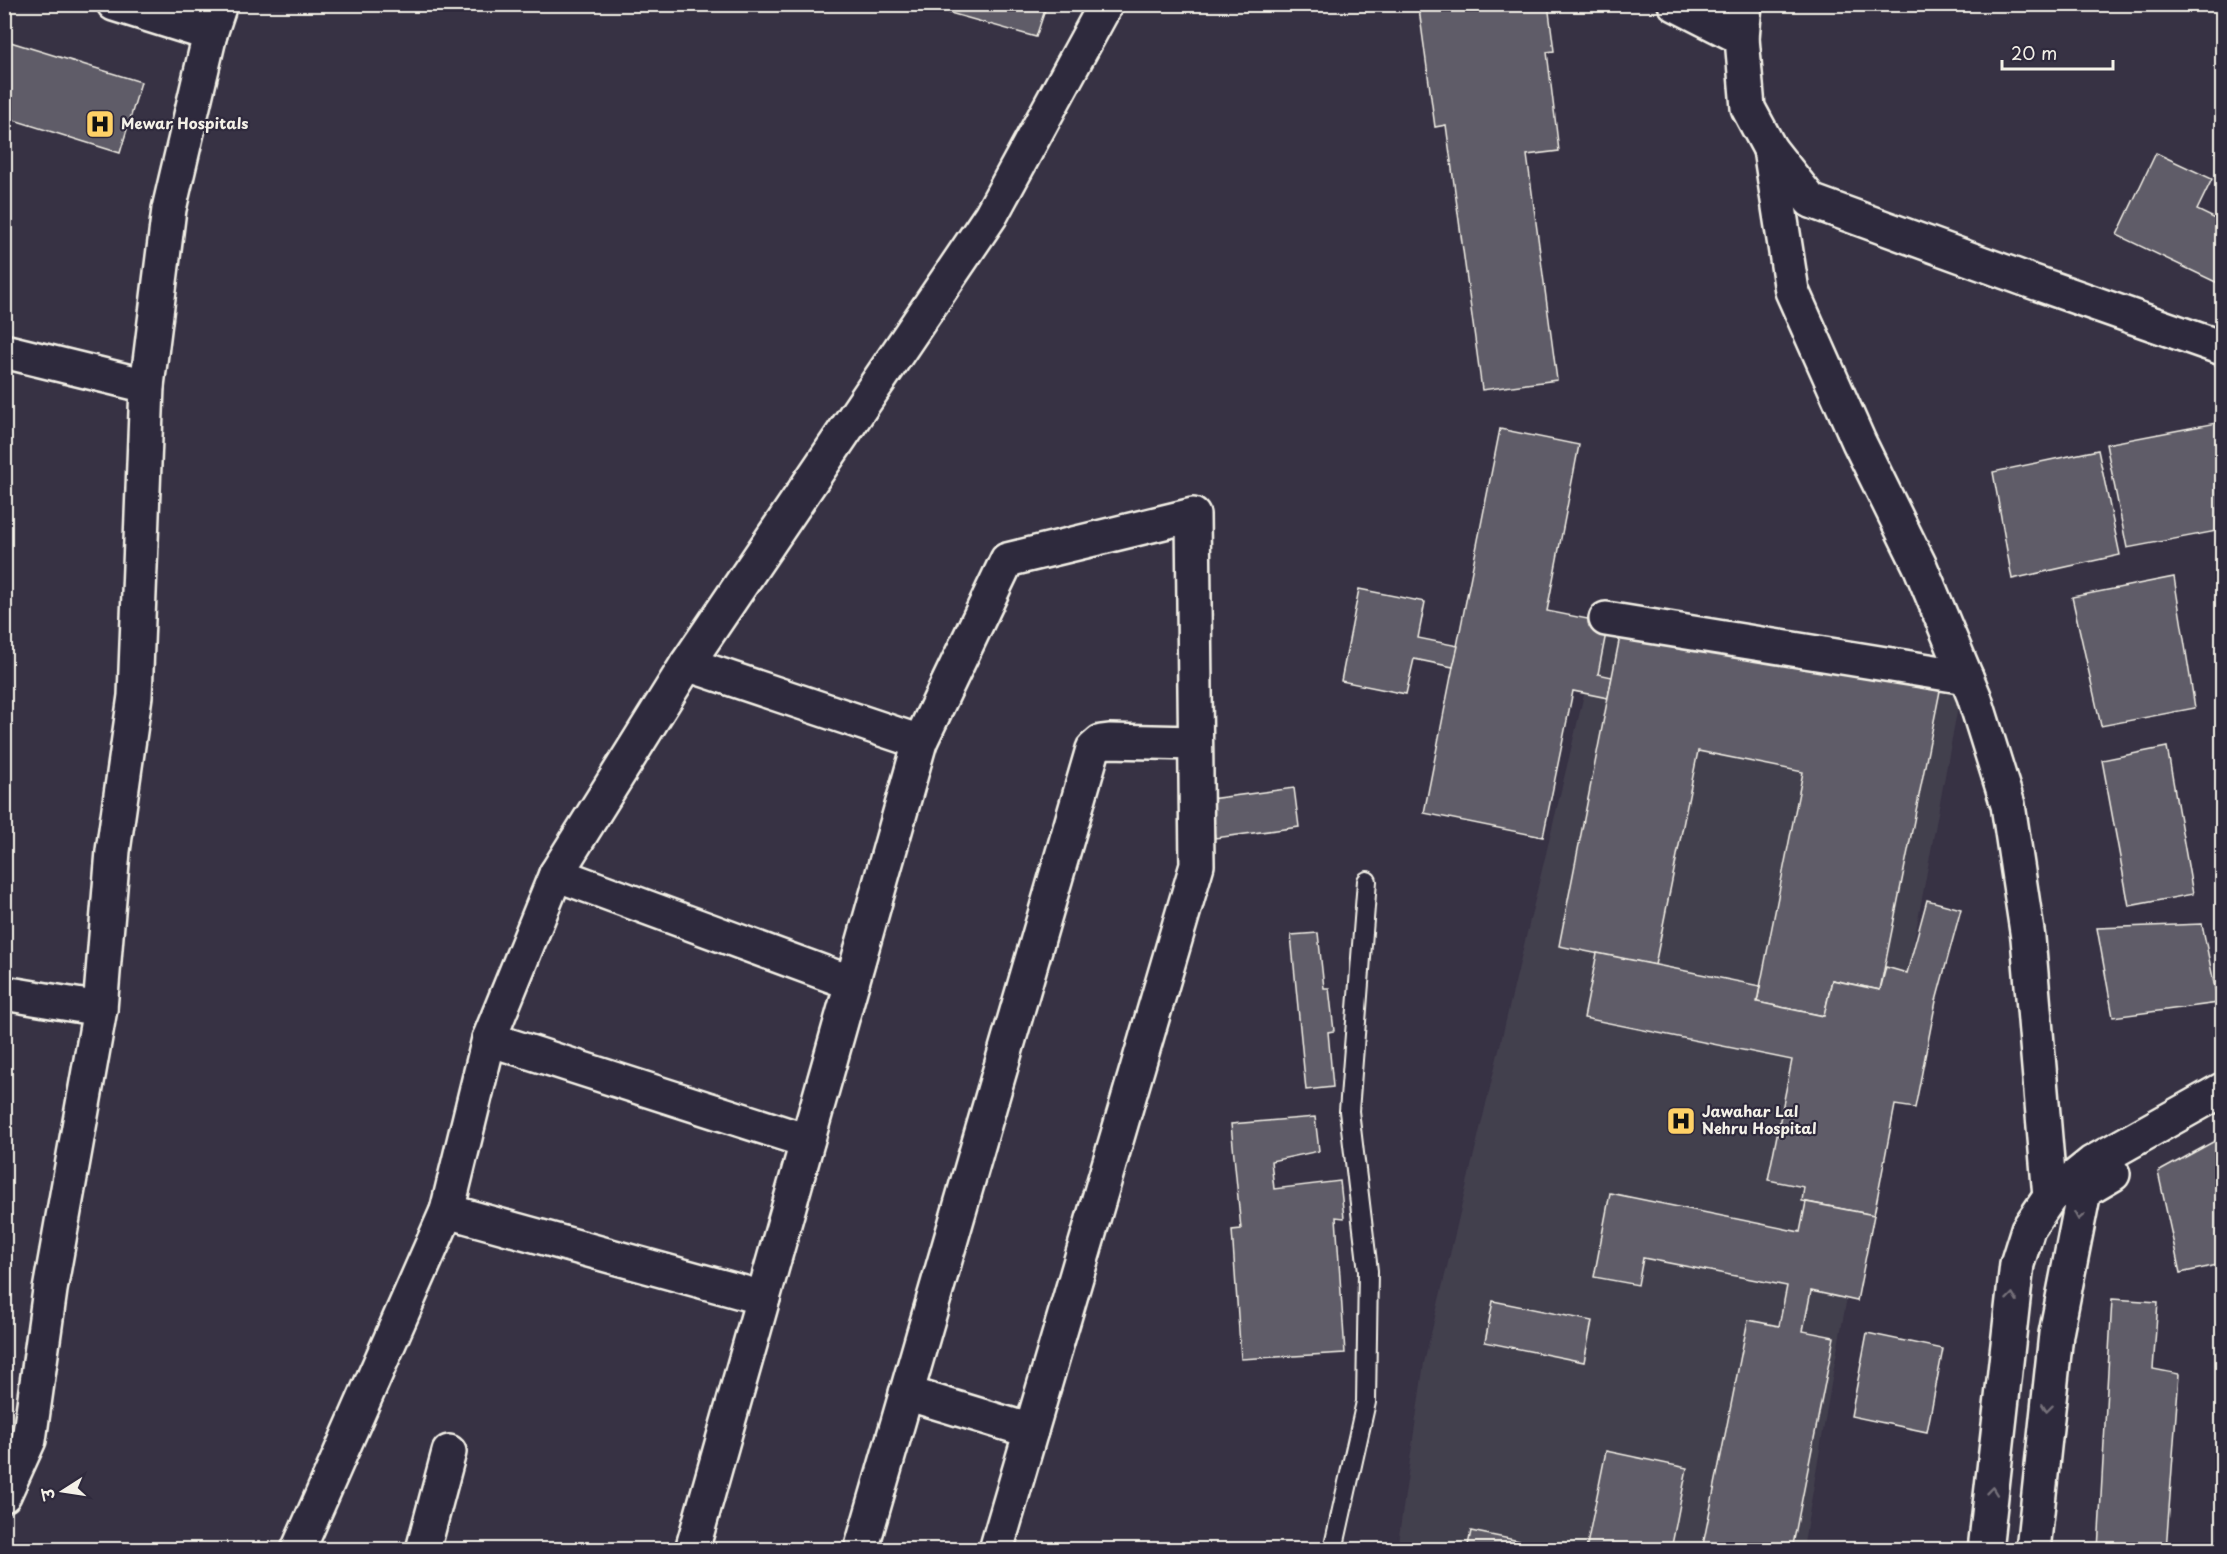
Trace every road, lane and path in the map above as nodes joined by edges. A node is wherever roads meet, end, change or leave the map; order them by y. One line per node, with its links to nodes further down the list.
1 (114, 4): 5 (street)
2 (1106, 4): 12 (street)
3 (1675, 4): 6 (street)
4 (1746, 4): 6 (street)
5 (215, 19): 10 (street)
6 (1742, 38): 7 (street)
7 (1770, 149): 8 (street); 13 (street)
8 (2223, 348)
9 (4, 351): 10 (street)
10 (147, 386): 20 (street)
11 (1606, 619): 13 (street)
12 (687, 664): 14 (street); 16 (street)
13 (1966, 677): 24 (street)
14 (920, 742): 15 (street); 18 (street)
15 (1195, 743): 27 (street); 28 (street)
16 (556, 874): 18 (street); 21 (street)
17 (1367, 881): 38 (lane)
18 (852, 983): 23 (street)
19 (4, 993): 20 (street)
20 (100, 1009): 30 (street)
21 (489, 1039): 23 (street); 25 (street)
22 (2221, 1098): 24 (street); 32 (street, one-way to 32)
23 (807, 1141): 26 (street)
24 (2050, 1197): 31 (street, one-way to 24)
25 (447, 1211): 26 (street); 33 (street)
26 (763, 1298): 35 (street)
27 (906, 1393): 28 (street); 36 (street)
28 (1031, 1431): 37 (street)
29 (449, 1452): 34 (street)
30 (4, 1495)
31 (1986, 1547): 32 (street)
32 (2033, 1549)
33 (298, 1550)
34 (423, 1550)
35 (692, 1550)
36 (861, 1550)
37 (996, 1550)
38 (1333, 1550)

